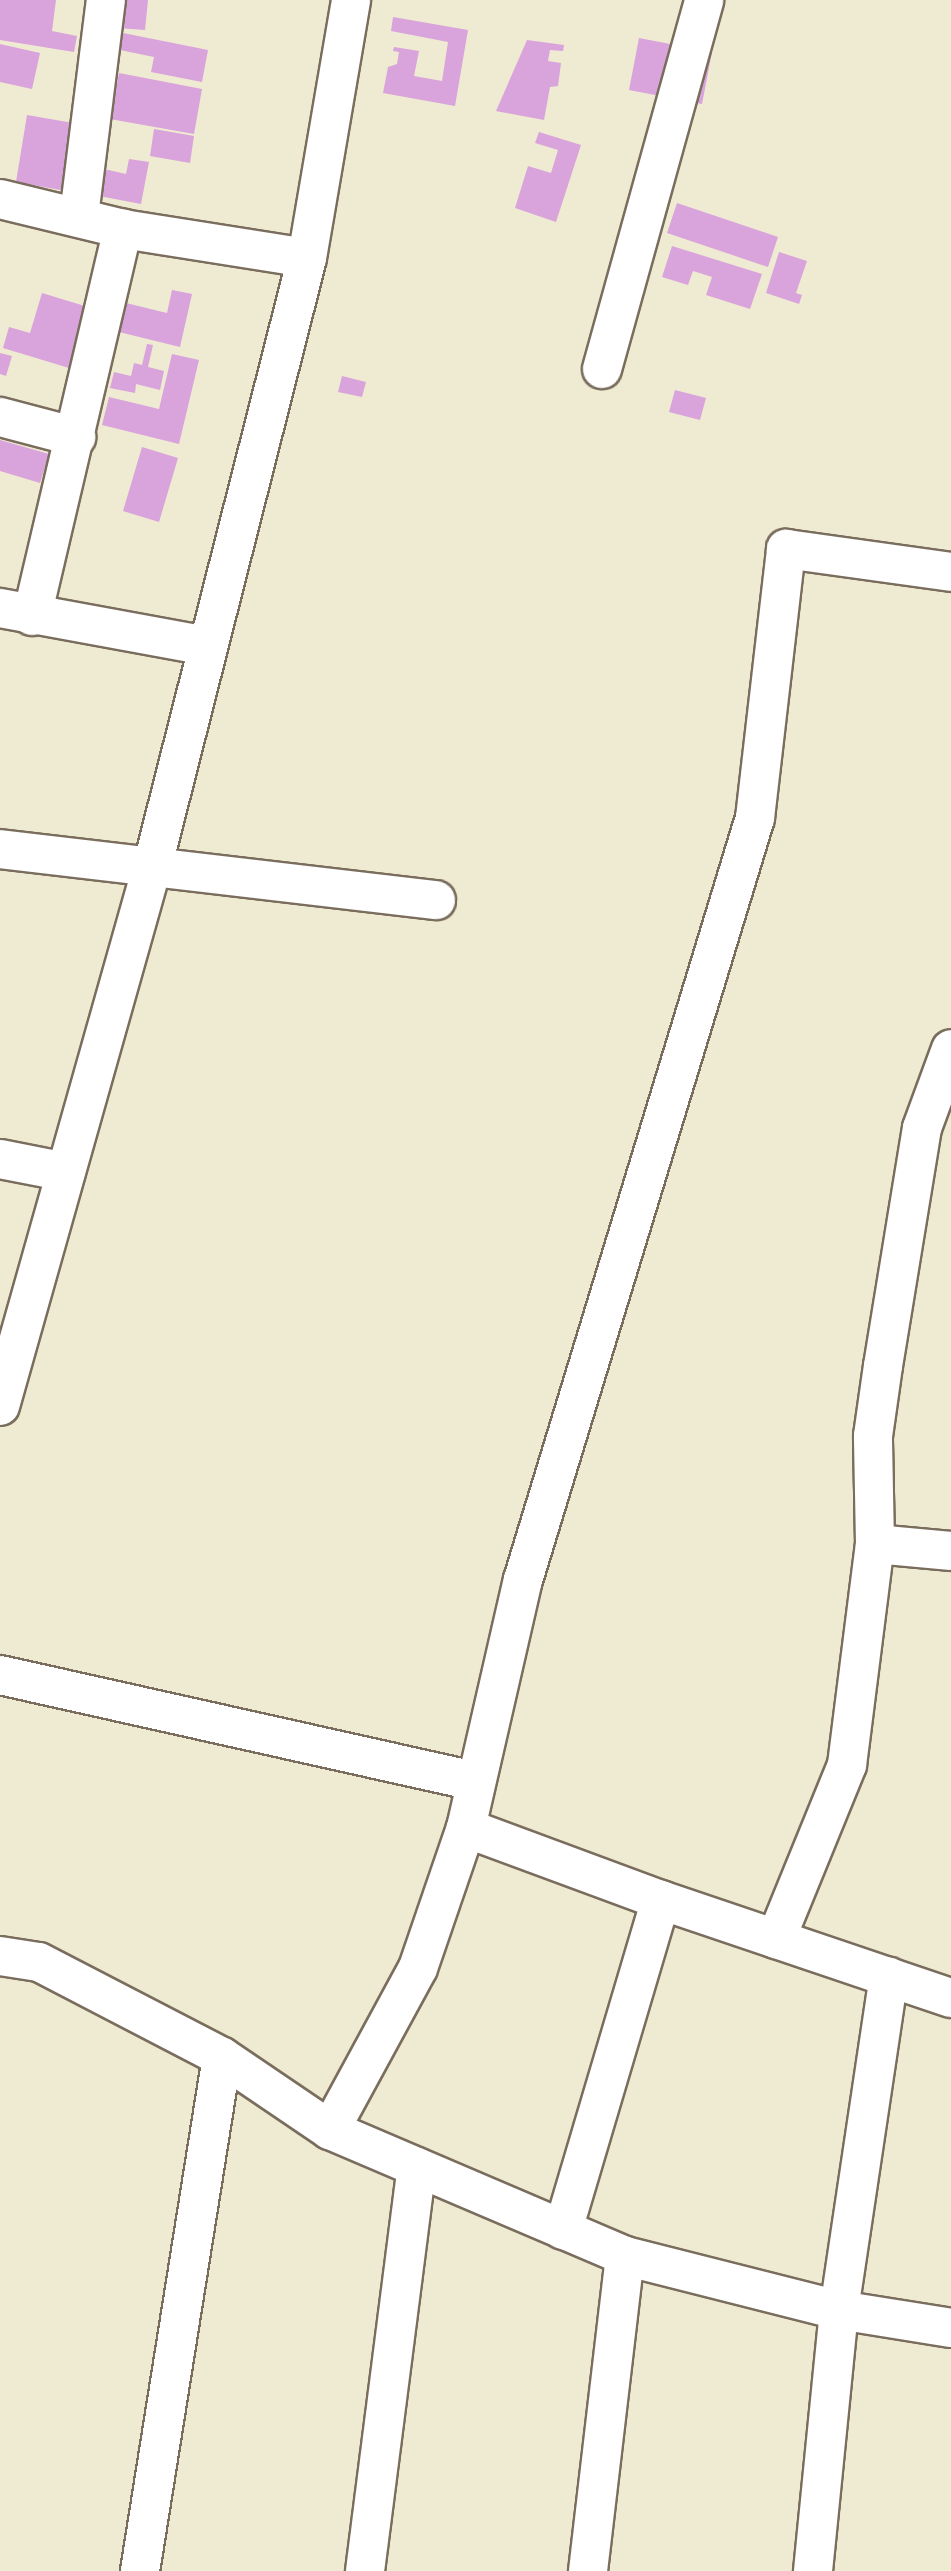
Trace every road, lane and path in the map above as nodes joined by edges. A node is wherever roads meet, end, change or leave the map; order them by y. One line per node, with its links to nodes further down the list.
1 (106, 0): 5 (street)
2 (351, 0): 7 (street)
3 (704, 0): 8 (street)
4 (0, 199): 5 (street)
5 (79, 216): 6 (street)
6 (123, 229): 7 (street); 10 (street)
7 (307, 258): 13 (street)
8 (602, 369)
9 (0, 417): 10 (street)
10 (76, 437): 12 (street)
11 (951, 572): 24 (street)
12 (16, 612): 13 (street)
13 (208, 646): 15 (street)
14 (0, 849): 15 (street)
15 (153, 864): 16 (street); 19 (street)
16 (436, 900)
17 (948, 1064): 21 (street)
18 (0, 1159): 19 (street)
19 (66, 1172): 20 (street)
20 (0, 1406)
21 (875, 1544): 22 (street); 27 (street)
22 (951, 1551)
23 (0, 1675): 24 (street)
24 (476, 1781): 25 (street)
25 (466, 1828): 26 (street); 32 (street)
26 (661, 1900): 27 (street); 34 (street)
27 (776, 1939): 29 (street)
28 (0, 1956): 31 (street)
29 (889, 1977): 30 (street); 36 (street)
30 (951, 1998)
31 (222, 2057): 32 (street); 38 (street)
32 (330, 2130): 33 (street)
33 (417, 2167): 34 (street); 39 (street)
34 (563, 2230): 35 (street)
35 (625, 2256): 36 (street); 40 (street)
36 (839, 2310): 37 (street); 41 (street)
37 (951, 2328)
38 (140, 2571)
39 (365, 2571)
40 (587, 2571)
41 (813, 2571)

